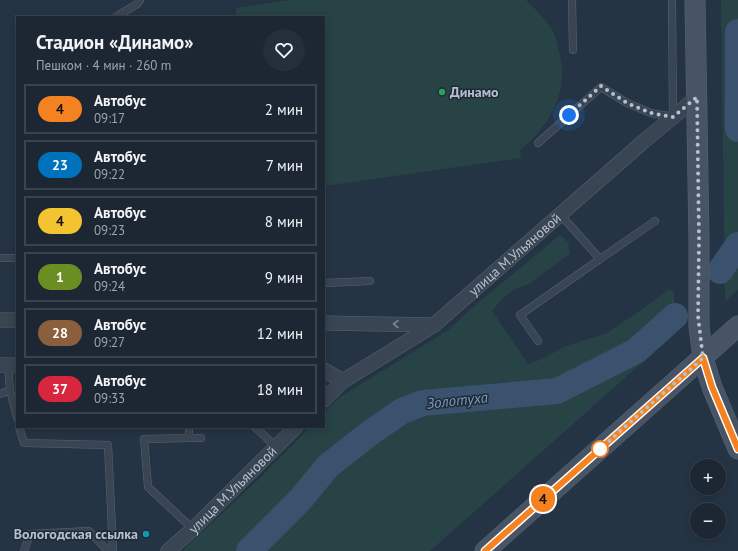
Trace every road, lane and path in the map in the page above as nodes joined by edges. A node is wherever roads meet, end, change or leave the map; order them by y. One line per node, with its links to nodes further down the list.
1 (140, 0): 5 (lane)
2 (572, 0): 6 (lane)
3 (672, 0): 8 (lane)
4 (694, 0): 7 (street)
5 (118, 16)
6 (573, 50)
7 (697, 97): 8 (street, улица М.Ульяновой); 23 (street)
8 (673, 117): 9 (lane); 10 (street, улица М.Ульяновой)
9 (538, 143)
10 (560, 214): 14 (lane); 20 (street, улица М.Ульяновой)
11 (655, 221): 14 (lane)
12 (0, 258): 13 (lane)
13 (16, 258)
14 (600, 259): 22 (lane)
15 (370, 281): 16 (lane)
16 (325, 283)
17 (0, 320): 18 (street)
18 (16, 320)
19 (325, 323): 20 (street, one-way to 19)
20 (434, 325): 26 (street, улица М.Ульяновой)
21 (738, 326): 23 (street)
22 (538, 341)
23 (703, 358): 38 (street); 44 (street)
24 (8, 365): 27 (lane)
25 (325, 371): 26 (street)
26 (343, 381): 29 (street, улица М.Ульяновой)
27 (10, 390): 28 (lane); 30 (lane)
28 (0, 394)
29 (325, 399)
30 (16, 414)
31 (19, 428): 42 (lane)
32 (189, 428): 35 (lane)
33 (256, 428): 37 (lane)
34 (295, 428): 37 (street, улица М.Ульяновой)
35 (189, 438): 36 (lane); 39 (lane)
36 (201, 438)
37 (276, 447): 39 (street, улица М.Ульяновой)
38 (738, 449)
39 (193, 529): 43 (street, улица М.Ульяновой)
40 (24, 551): 41 (lane)
41 (108, 551)
42 (113, 551)
43 (168, 551)
44 (485, 551)

